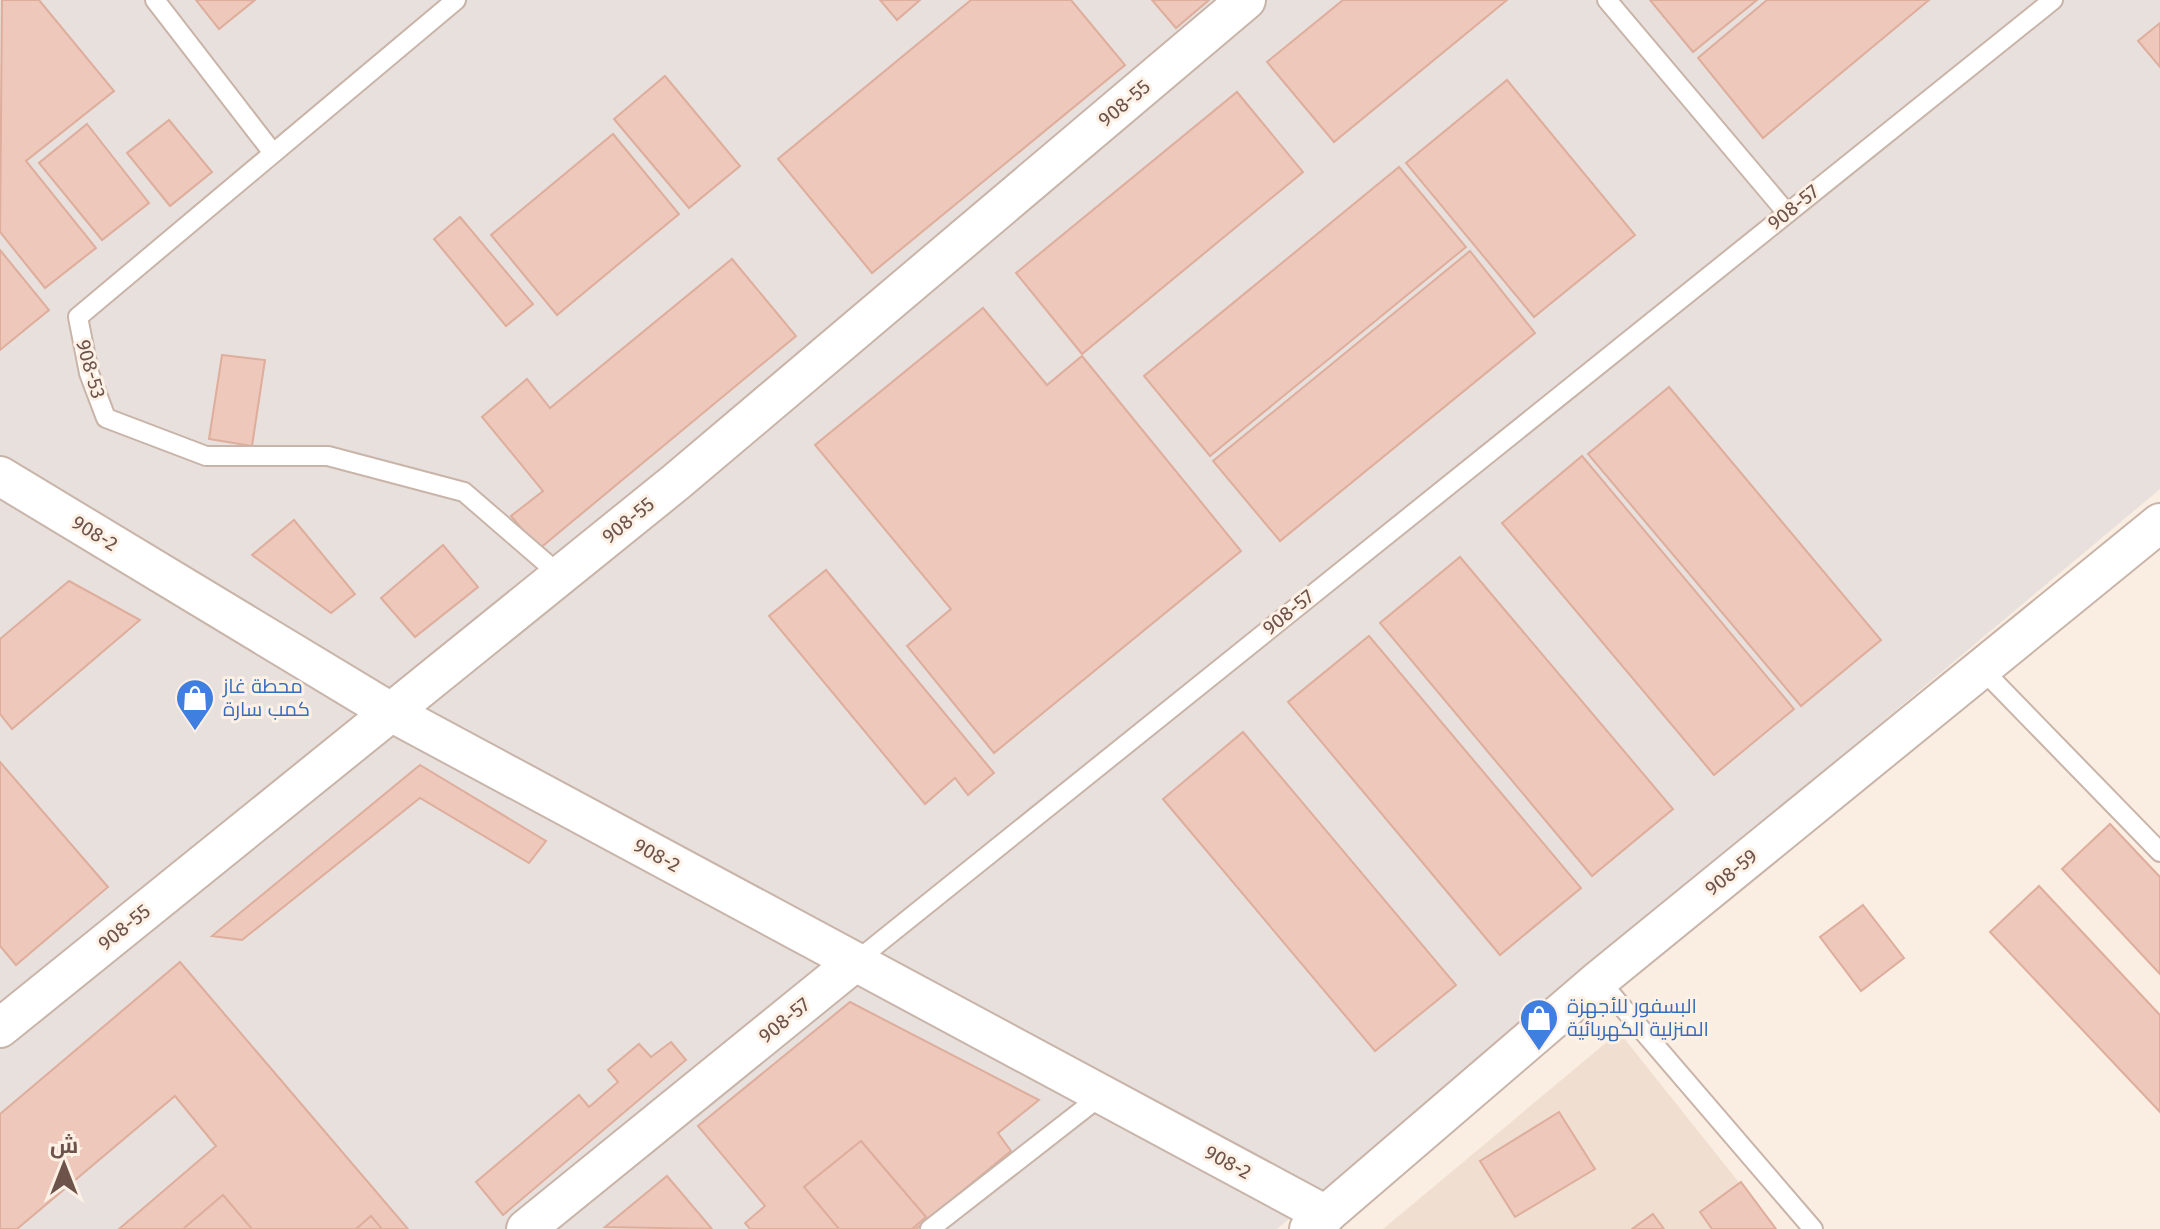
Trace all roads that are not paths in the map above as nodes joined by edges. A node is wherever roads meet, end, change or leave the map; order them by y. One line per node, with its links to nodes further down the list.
1 (155, 0): 6 (lane)
2 (456, 0): 6 (lane, 908-53)
3 (1246, 0): 10 (street, 908-55)
4 (1607, 0): 7 (lane)
5 (2053, 0): 7 (lane, 908-57)
6 (273, 153): 10 (lane, 908-53)
7 (1787, 213): 14 (lane, 908-57)
8 (0, 476): 12 (street, 908-2)
9 (2160, 523): 11 (street, 908-59)
10 (560, 575): 12 (street, 908-55)
11 (1981, 668): 13 (lane); 15 (street, 908-59)
12 (389, 711): 14 (street, 908-2); 16 (street, 908-55)
13 (2160, 852)
14 (855, 962): 17 (street, 908-2); 19 (street, 908-57)
15 (1599, 980): 18 (street, 908-59); 21 (lane)
16 (0, 1028)
17 (1102, 1095): 18 (street, 908-2); 20 (lane)
18 (1317, 1222)
19 (526, 1229)
20 (930, 1229)
21 (1813, 1229)

